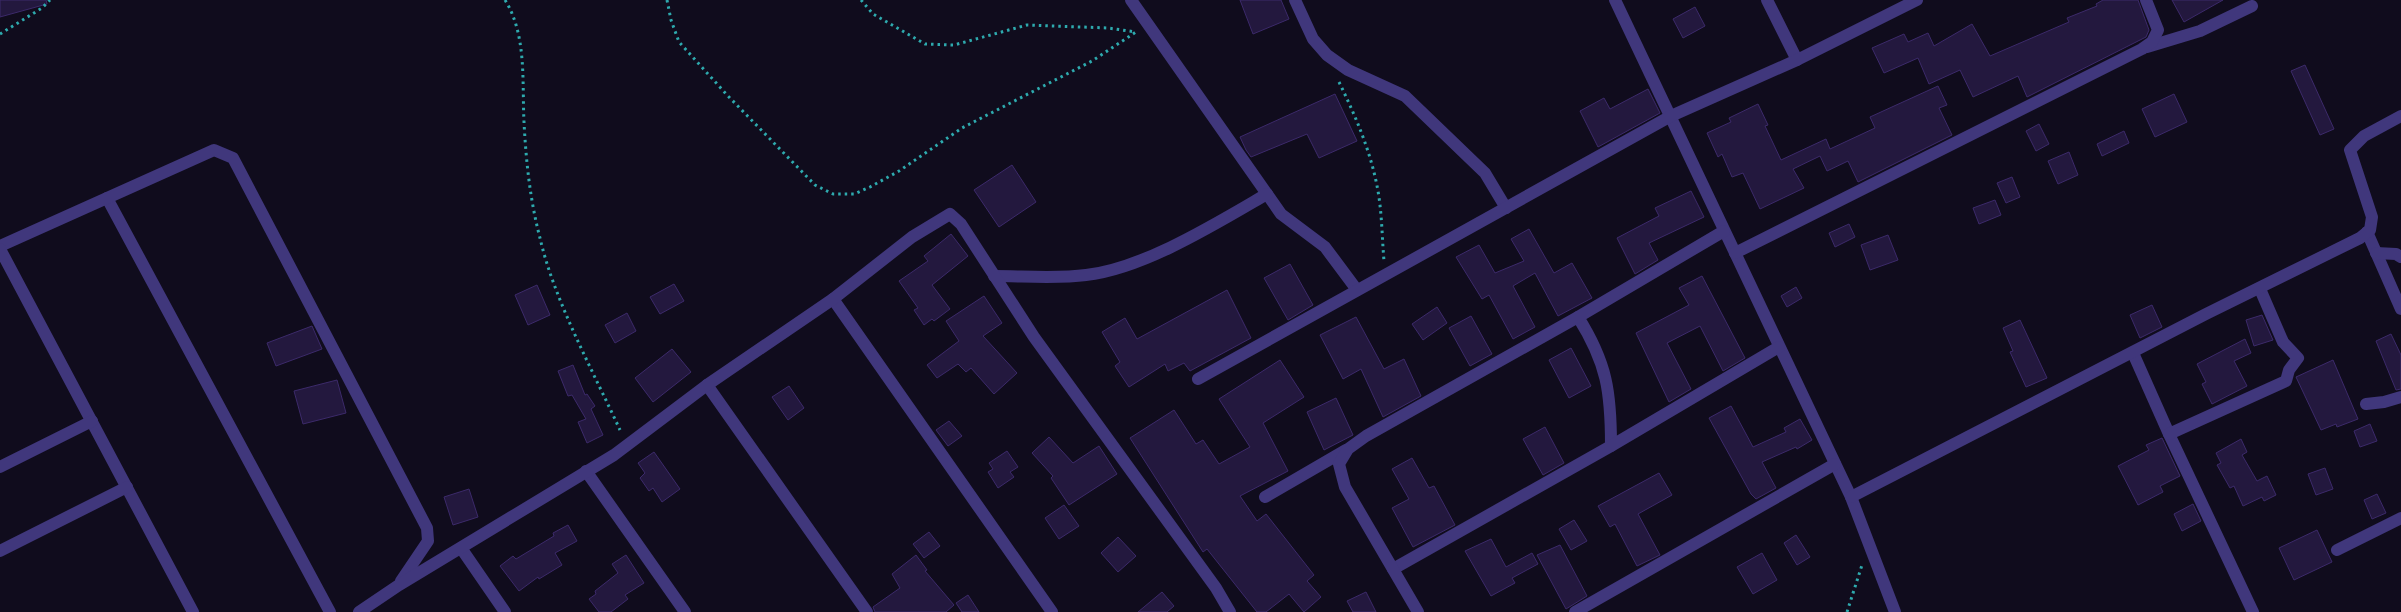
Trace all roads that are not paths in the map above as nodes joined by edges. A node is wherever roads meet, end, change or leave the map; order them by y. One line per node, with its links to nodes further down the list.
1 (1131, 0): 12 (street)
2 (1295, 0): 14 (street)
3 (1615, 0): 10 (street)
4 (1768, 0): 9 (street)
5 (1917, 0): 9 (street)
6 (2146, 0): 8 (street)
7 (2252, 6): 8 (street)
8 (2142, 48): 18 (street)
9 (1797, 60): 10 (street)
10 (1671, 116): 14 (street); 15 (street)
11 (2401, 116): 16 (street)
12 (1266, 194): 21 (street); 23 (street)
13 (107, 198): 17 (street); 48 (street); 50 (street)
14 (1506, 208): 23 (street)
15 (1724, 231): 18 (street); 26 (street)
16 (2367, 232): 19 (street); 22 (street)
17 (0, 248): 33 (street)
18 (1735, 253): 27 (street)
19 (2376, 253): 20 (street); 25 (street)
20 (2401, 257)
21 (994, 276): 24 (street); 56 (street)
22 (2260, 289): 28 (street); 34 (street)
23 (1357, 290): 29 (street)
24 (833, 299): 30 (street); 55 (street)
25 (2401, 309)
26 (1578, 317): 35 (street); 36 (street)
27 (1779, 347): 35 (street); 37 (street)
28 (2133, 353): 34 (street); 42 (street)
29 (1198, 379)
30 (707, 385): 39 (street); 54 (street)
31 (2401, 396): 32 (street)
32 (2366, 404)
33 (92, 421): 38 (street); 40 (street)
34 (2169, 434): 60 (street)
35 (1611, 446): 47 (street)
36 (1348, 449): 41 (street); 47 (street)
37 (1835, 464): 42 (street); 58 (street)
38 (0, 467)
39 (586, 471): 44 (street); 53 (street)
40 (127, 487): 46 (street); 49 (street)
41 (1265, 498)
42 (1851, 498): 59 (street)
43 (2401, 518): 45 (street)
44 (461, 548): 48 (street); 52 (street)
45 (2338, 550)
46 (0, 551)
47 (1393, 569): 57 (street)
48 (398, 585): 51 (street)
49 (193, 612)
50 (330, 612)
51 (359, 612)
52 (506, 612)
53 (685, 612)
54 (867, 612)
55 (1052, 612)
56 (1230, 612)
57 (1418, 612)
58 (1575, 612)
59 (1895, 612)
60 (2253, 612)

